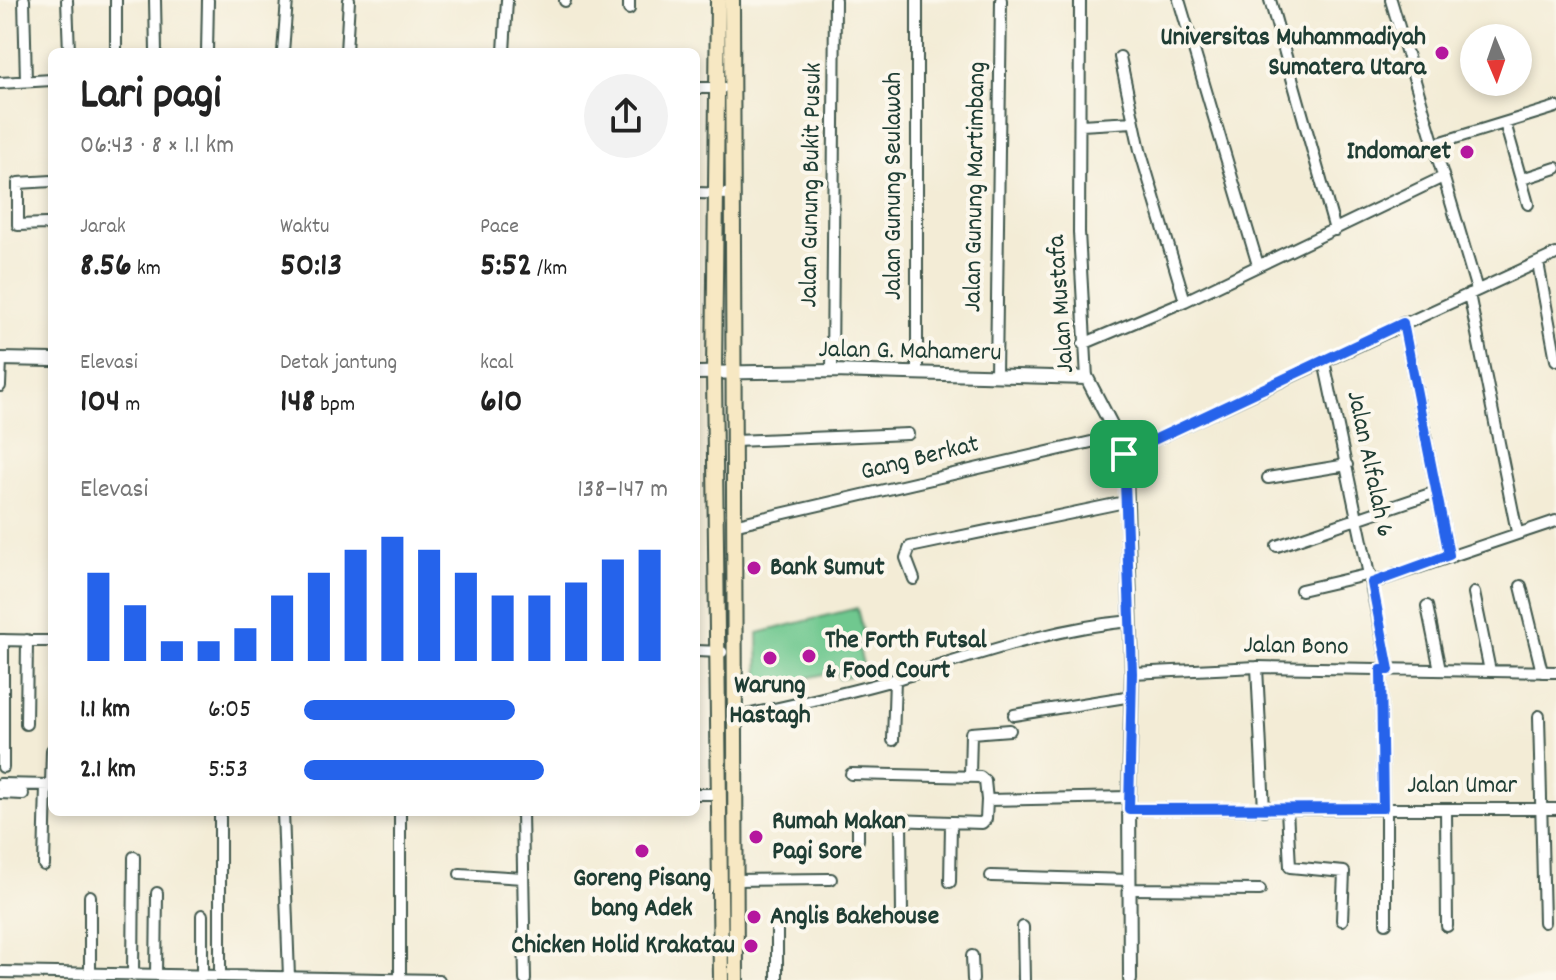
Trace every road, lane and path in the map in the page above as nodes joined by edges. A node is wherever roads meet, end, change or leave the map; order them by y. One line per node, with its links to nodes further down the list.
1 (24, 0): 27 (street)
2 (67, 0): 18 (street)
3 (116, 0): 19 (street)
4 (155, 0): 20 (street)
5 (208, 0): 21 (street)
6 (287, 0): 22 (street)
7 (349, 0): 23 (street)
8 (507, 0): 24 (street)
9 (718, 0): 30 (main road)
10 (732, 0): 30 (main road)
11 (835, 0): 56 (street, Jalan Gunung Bukit Pusuk)
12 (917, 0): 57 (street, Jalan Gunung Seulawah)
13 (1001, 0): 61 (street, Jalan Gunung Martimbang)
14 (1080, 0): 34 (street, Jalan Mustafa)
15 (1179, 0): 47 (street)
16 (1270, 0): 44 (street)
17 (1391, 0): 35 (street)
18 (69, 48)
19 (116, 48)
20 (156, 48)
21 (207, 48)
22 (283, 48)
23 (346, 48)
24 (504, 48)
25 (1120, 57): 32 (street)
26 (48, 80): 27 (street)
27 (26, 81): 28 (street)
28 (0, 83)
29 (700, 88): 30 (street)
30 (725, 88): 41 (main road)
31 (1556, 107): 33 (street)
32 (1133, 122): 34 (street); 49 (street)
33 (1505, 123): 35 (street); 38 (street)
34 (1081, 125): 51 (street, Jalan Mustafa)
35 (1432, 145): 37 (street)
36 (1556, 168): 38 (street)
37 (1441, 178): 44 (street); 48 (street)
38 (1522, 179): 42 (street)
39 (48, 181): 43 (street)
40 (700, 193): 41 (street)
41 (725, 194): 59 (main road); 60 (main road)
42 (1528, 204)
43 (48, 225)
44 (1335, 230): 47 (street)
45 (1556, 254): 46 (street)
46 (1538, 263): 48 (street); 54 (street)
47 (1258, 265): 49 (street)
48 (1473, 292): 50 (street); 75 (street)
49 (1185, 301): 51 (street)
50 (1403, 323): 55 (street); 70 (street)
51 (1083, 344): 62 (street, Jalan Mustafa)
52 (0, 359): 53 (street); 63 (street)
53 (48, 360)
54 (1556, 360)
55 (1324, 361): 67 (street); 68 (street, Jalan Alfalah 6)
56 (832, 371): 57 (street, Jalan G. Mahameru); 60 (street, Jalan G. Mahameru)
57 (917, 372): 61 (street, Jalan G. Mahameru)
58 (700, 373): 59 (street, Jalan G. Mahameru)
59 (714, 373): 60 (street, Jalan G. Mahameru); 90 (main road)
60 (733, 373): 66 (main road)
61 (996, 375): 62 (street, Jalan G. Mahameru)
62 (1087, 378): 65 (street, Jalan Mustafa)
63 (0, 386)
64 (908, 434): 66 (street)
65 (1117, 436): 67 (street, Jalan Mustafa); 74 (street, Gang Berkat)
66 (734, 441): 74 (main road)
67 (1124, 454): 71 (street, Jalan Mustafa)
68 (1347, 465): 69 (street); 72 (street, Jalan Alfalah 6)
69 (1268, 478)
70 (1436, 492): 72 (street); 77 (street)
71 (1125, 502): 79 (street); 84 (street, Jalan Mustafa)
72 (1359, 515): 76 (street); 78 (street, Jalan Alfalah 6)
73 (1556, 521): 75 (street)
74 (733, 525): 89 (main road)
75 (1517, 532): 77 (street)
76 (1277, 546)
77 (1449, 555): 78 (street)
78 (1371, 578): 81 (street); 92 (street, Jalan Alfalah 6)
79 (914, 579)
80 (1521, 586): 95 (street)
81 (1301, 590)
82 (1474, 593): 94 (street)
83 (1427, 606): 93 (street)
84 (1131, 621): 97 (street, Jalan Mustafa); 98 (street)
85 (2, 640): 86 (street); 106 (street)
86 (27, 640): 87 (street); 103 (street)
87 (48, 641)
88 (700, 651): 90 (street)
89 (734, 651): 90 (street); 102 (main road)
90 (717, 652): 114 (main road)
91 (1257, 667): 92 (street, Jalan Bono); 97 (street, Jalan Bono); 122 (street)
92 (1385, 670): 93 (street, Jalan Bono); 117 (street, Jalan Alfalah 6)
93 (1440, 670): 94 (street, Jalan Bono)
94 (1490, 671): 95 (street, Jalan Bono)
95 (1542, 672): 96 (street, Jalan Bono)
96 (1556, 672)
97 (1132, 673): 99 (street, Jalan Mustafa)
98 (895, 679): 102 (street); 105 (street)
99 (1132, 696): 100 (street); 116 (street, Jalan Mustafa)
100 (1014, 715)
101 (1539, 716): 120 (street)
102 (733, 718): 137 (main road)
103 (26, 724)
104 (1010, 730): 108 (street)
105 (893, 740)
106 (3, 767)
107 (851, 774): 108 (street)
108 (970, 776): 115 (street)
109 (0, 784): 110 (street)
110 (48, 785)
111 (0, 793): 112 (street)
112 (23, 794)
113 (700, 794): 114 (street)
114 (717, 794): 164 (main road)
115 (987, 800): 116 (street, Jalan Umar); 129 (street)
116 (1129, 803): 122 (street, Jalan Umar); 139 (street, Jalan Mustafa)
117 (1384, 808): 118 (street, Jalan Umar); 119 (street, Jalan Umar); 148 (street, Jalan Alfalah 6)
118 (1287, 809): 122 (street, Jalan Umar); 146 (street)
119 (1446, 809): 120 (street, Jalan Umar); 149 (street)
120 (1542, 809): 121 (street, Jalan Umar); 147 (street)
121 (1556, 809)
122 (1264, 810)
123 (48, 812): 132 (street)
124 (220, 816): 156 (street)
125 (283, 816): 158 (street)
126 (400, 816): 161 (street)
127 (522, 816): 135 (street)
128 (901, 821): 129 (street); 130 (street); 144 (street)
129 (951, 823): 138 (street)
130 (858, 840)
131 (134, 857): 155 (street)
132 (44, 865)
133 (460, 874): 135 (street)
134 (991, 876): 139 (street)
135 (523, 878): 163 (street)
136 (831, 879): 137 (street)
137 (735, 880): 165 (main road)
138 (950, 882)
139 (1129, 884): 140 (street); 169 (street, Jalan Mustafa)
140 (1260, 890)
141 (157, 893): 153 (street)
142 (90, 896): 154 (street)
143 (202, 915): 157 (street)
144 (902, 915)
145 (777, 920): 166 (street)
146 (1342, 920)
147 (1544, 922)
148 (1386, 923)
149 (1447, 926)
150 (1023, 927): 168 (street)
151 (972, 956): 167 (street)
152 (0, 972): 154 (street)
153 (156, 975): 155 (street); 157 (street)
154 (88, 976): 155 (street)
155 (137, 976)
156 (220, 976): 157 (street); 159 (street)
157 (202, 977)
158 (289, 977): 159 (street); 160 (street)
159 (272, 978)
160 (346, 979): 161 (street)
161 (400, 979): 162 (street)
162 (439, 980)
163 (525, 980)
164 (721, 980)
165 (736, 980)
166 (777, 980)
167 (973, 980)
168 (1024, 980)
169 (1130, 980)

